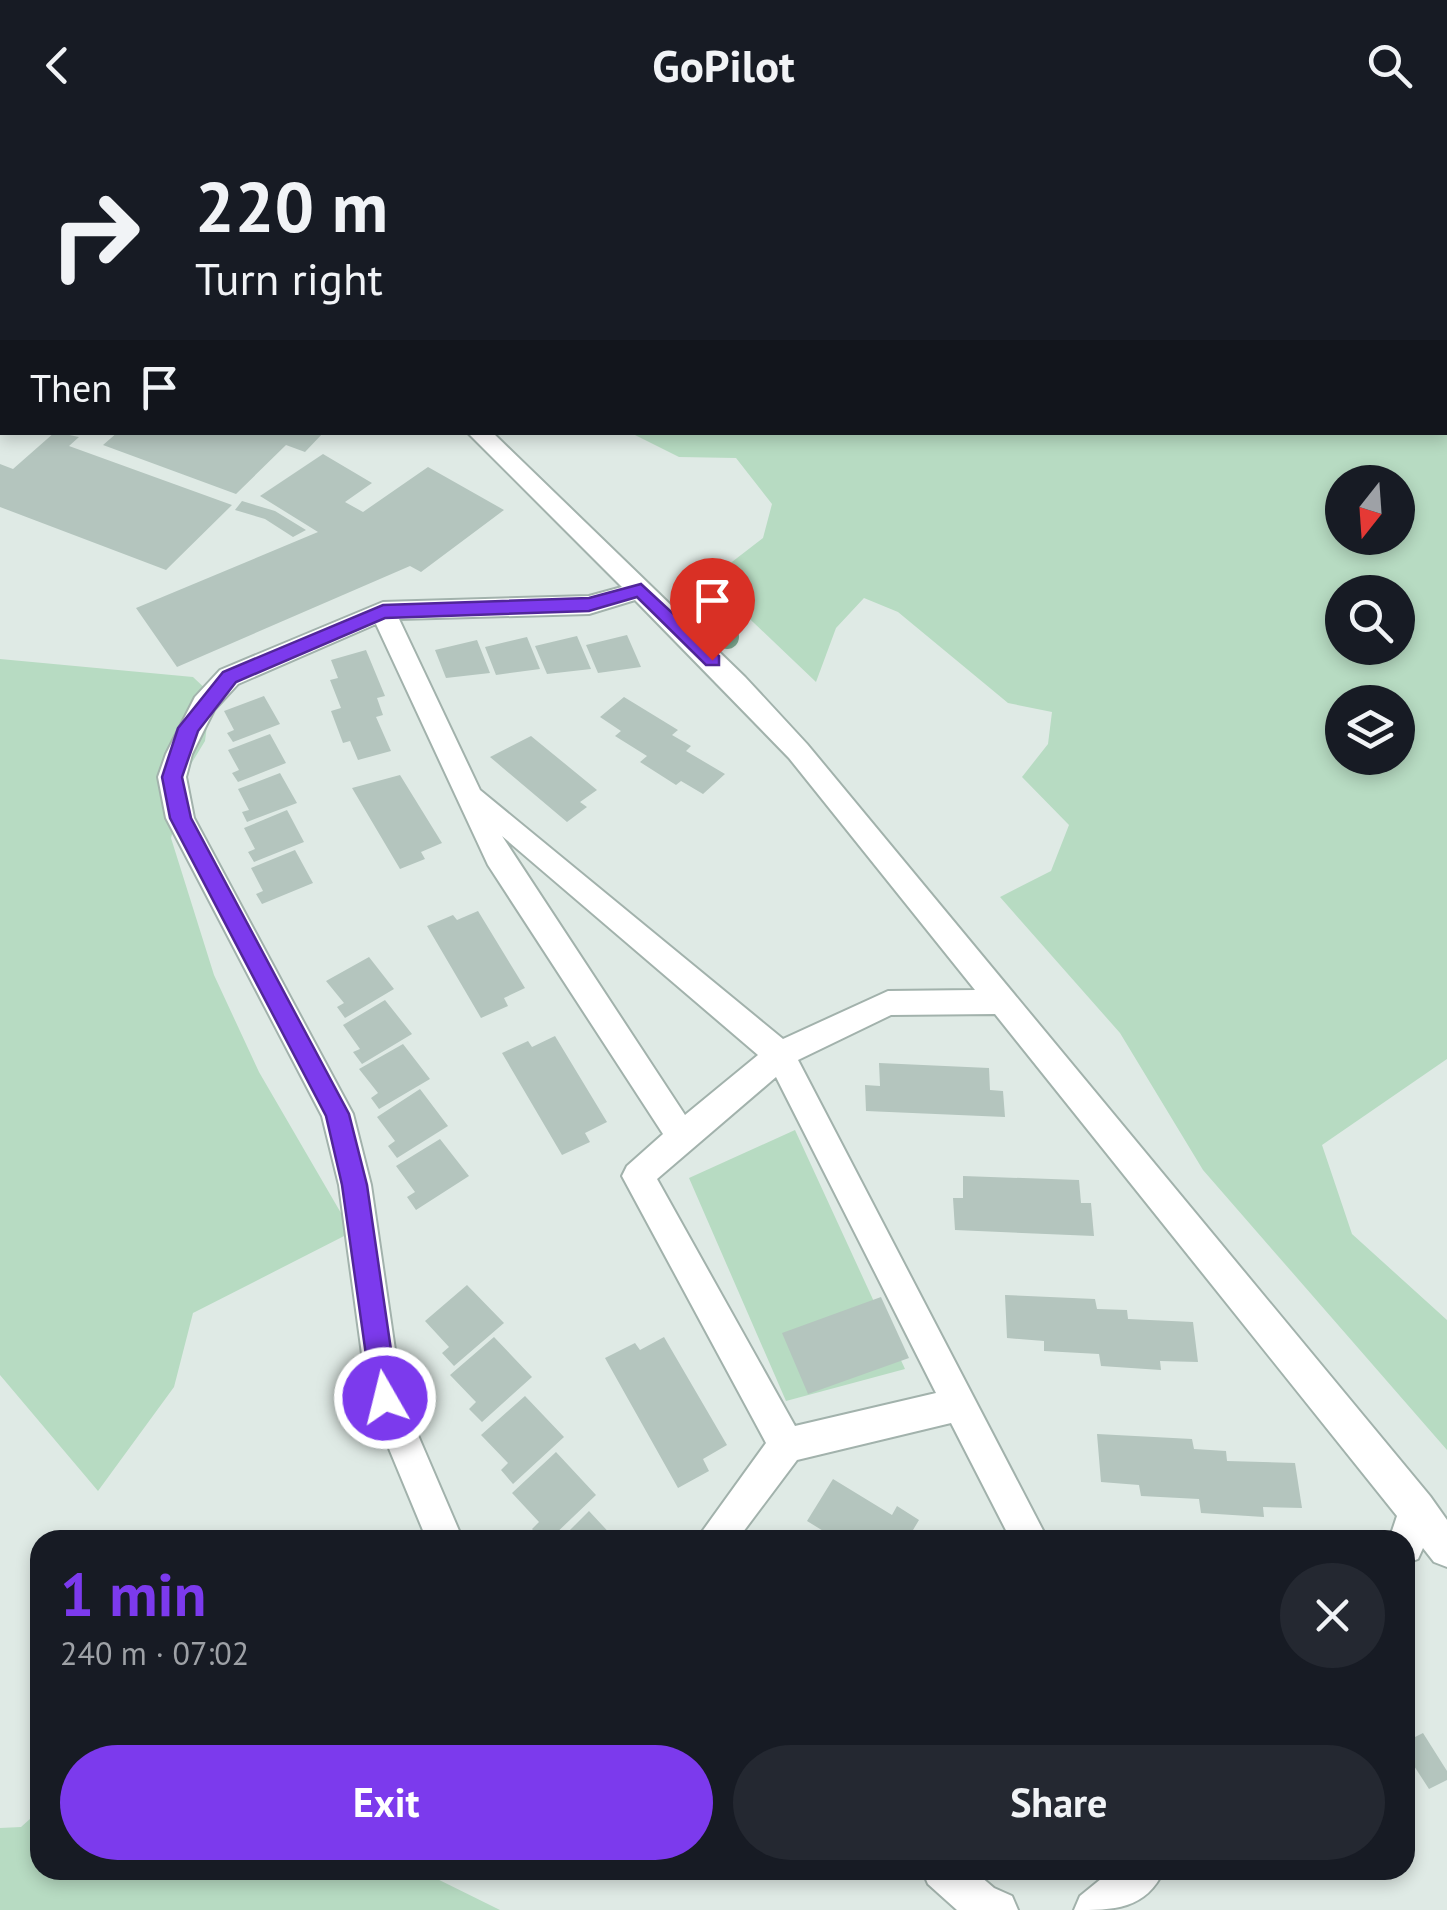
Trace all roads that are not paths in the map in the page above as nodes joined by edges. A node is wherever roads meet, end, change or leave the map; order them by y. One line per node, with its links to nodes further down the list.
1 (481, 435): 2 (street)
2 (641, 590): 3 (street); 5 (street)
3 (383, 611): 4 (street); 11 (street)
4 (470, 793): 6 (street); 7 (street)
5 (1006, 1002): 6 (street); 10 (street)
6 (780, 1055): 7 (street); 8 (street)
7 (682, 1137): 9 (street)
8 (960, 1404): 9 (street); 13 (street)
9 (786, 1445): 12 (street)
10 (1417, 1509): 14 (street); 15 (street)
11 (441, 1530)
12 (722, 1530)
13 (1025, 1530)
14 (1410, 1530)
15 (1447, 1549)
16 (954, 1880): 18 (street)
17 (1132, 1880): 19 (street)
18 (998, 1910)
19 (1094, 1910)

